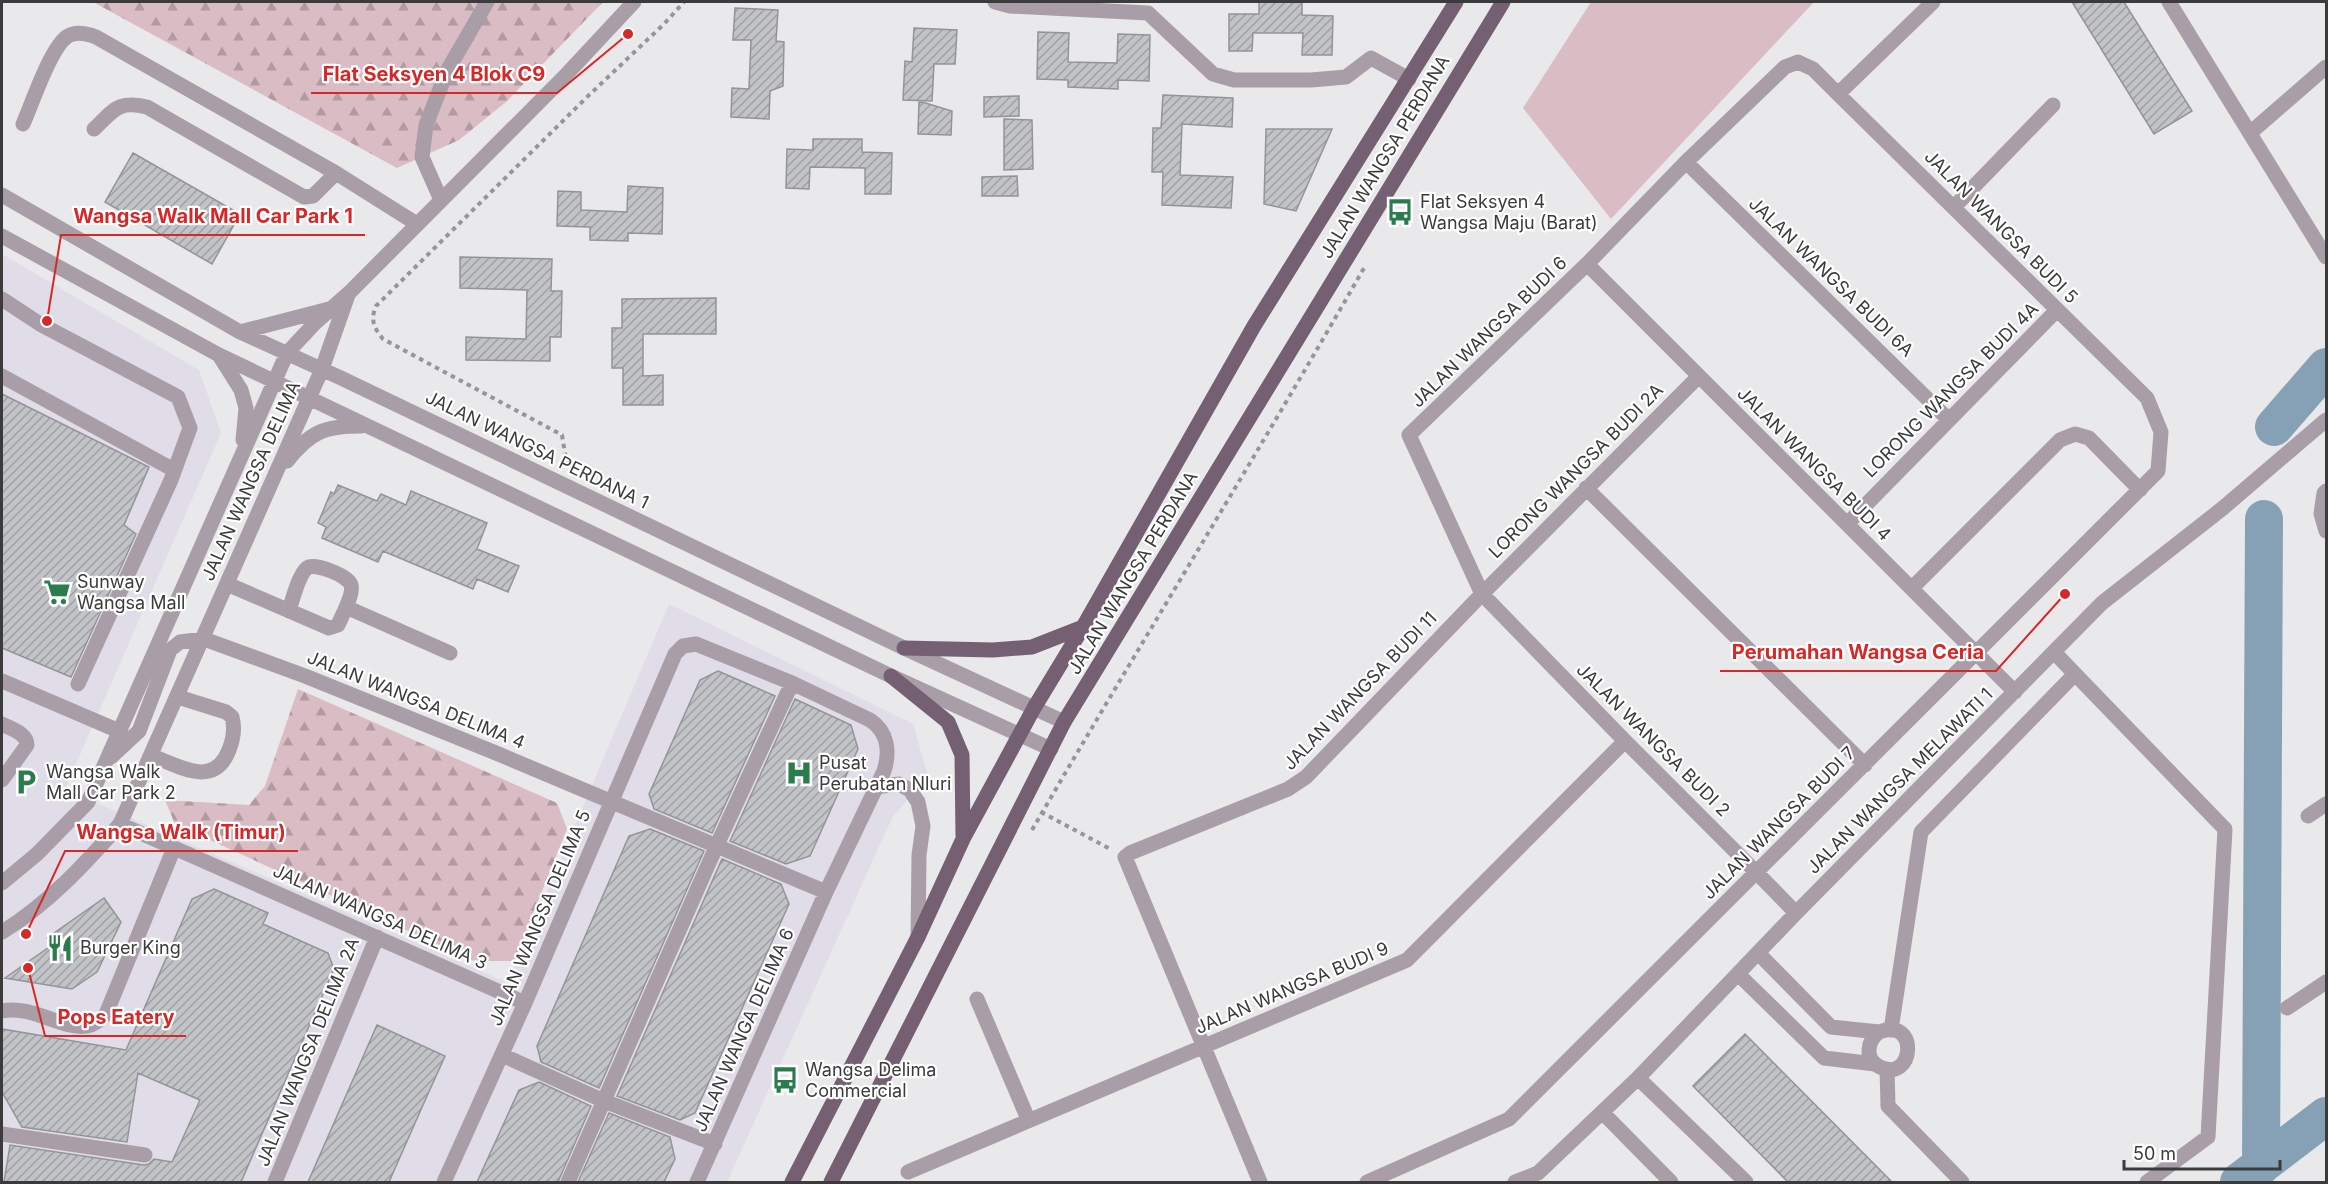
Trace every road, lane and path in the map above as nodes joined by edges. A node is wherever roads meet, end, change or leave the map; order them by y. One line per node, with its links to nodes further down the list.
1 (488, 2): 20 (street)
2 (634, 2): 20 (street)
3 (684, 2): 46 (path)
4 (995, 2): 11 (street)
5 (1456, 2): 11 (main road, JALAN WANGSA PERDANA)
6 (1503, 2): 71 (main road, JALAN WANGSA PERDANA)
7 (1933, 2): 12 (street)
8 (2169, 2): 16 (street)
9 (1798, 62): 12 (street, JALAN WANGSA BUDI 5); 17 (street, JALAN WANGSA BUDI 6)
10 (2326, 67): 16 (street)
11 (1409, 79): 57 (main road, JALAN WANGSA PERDANA)
12 (1838, 94): 21 (street, JALAN WANGSA BUDI 5)
13 (2053, 105): 21 (street)
14 (23, 124): 18 (street)
15 (94, 129): 18 (street)
16 (2250, 133): 24 (street)
17 (1686, 162): 26 (street, JALAN WANGSA BUDI 6); 39 (street, JALAN WANGSA BUDI 6A)
18 (336, 173): 22 (street)
19 (2, 195): 31 (street, JALAN WANGSA PERDANA 1)
20 (441, 200): 22 (street)
21 (1954, 207): 30 (street, JALAN WANGSA BUDI 5)
22 (417, 224): 27 (street)
23 (2, 236): 33 (street)
24 (2326, 257)
25 (1370, 258): 85 (path)
26 (1587, 264): 36 (street, JALAN WANGSA BUDI 4); 54 (street, JALAN WANGSA BUDI 6)
27 (349, 293): 29 (street); 34 (street, JALAN WANGSA DELIMA)
28 (2, 299): 44 (street)
29 (332, 308): 31 (street); 32 (street)
30 (2057, 310): 39 (street, LORONG WANGSA BUDI 4A); 42 (street, JALAN WANGSA BUDI 5)
31 (240, 332): 32 (street, JALAN WANGSA PERDANA 1)
32 (287, 353): 34 (street, JALAN WANGSA PERDANA 1); 37 (street, JALAN WANGSA DELIMA)
33 (219, 355): 37 (street); 43 (street)
34 (322, 369): 38 (street, JALAN WANGSA DELIMA); 46 (street, JALAN WANGSA PERDANA 1)
35 (2, 376): 44 (street)
36 (1698, 376): 47 (street, LORONG WANGSA BUDI 2A); 50 (street, JALAN WANGSA BUDI 4)
37 (274, 382): 38 (street); 43 (street, JALAN WANGSA DELIMA)
38 (309, 399): 41 (street); 45 (street, JALAN WANGSA DELIMA)
39 (1949, 420): 50 (street, LORONG WANGSA BUDI 4A)
40 (2326, 420): 60 (street, JALAN WANGSA MELAWATI 1)
41 (364, 426): 45 (street); 64 (street)
42 (2161, 432): 48 (street, JALAN WANGSA BUDI 7)
43 (241, 455): 73 (street, JALAN WANGSA DELIMA)
44 (174, 470): 67 (street)
45 (272, 480): 52 (street, JALAN WANGSA DELIMA)
46 (571, 488): 59 (street, JALAN WANGSA PERDANA 1)
47 (1586, 488): 54 (street, LORONG WANGSA BUDI 2A); 79 (street)
48 (2140, 490): 53 (street); 62 (street, JALAN WANGSA BUDI 7)
49 (2326, 491): 51 (street)
50 (1847, 524): 53 (street, JALAN WANGSA BUDI 4)
51 (2326, 531)
52 (227, 584): 56 (street); 58 (street, JALAN WANGSA DELIMA)
53 (1912, 588): 62 (street, JALAN WANGSA BUDI 4)
54 (1482, 594): 75 (street, JALAN WANGSA BUDI 2); 92 (street, JALAN WANGSA BUDI 11)
55 (346, 607): 56 (street); 56 (street); 61 (street)
56 (289, 610)
57 (1083, 627): 59 (main road); 70 (main road, JALAN WANGSA PERDANA)
58 (204, 639): 69 (street, JALAN WANGSA DELIMA); 78 (street); 82 (street, JALAN WANGSA DELIMA 4)
59 (904, 648): 70 (street, JALAN WANGSA PERDANA 1)
60 (2054, 651): 63 (street); 68 (street, JALAN WANGSA MELAWATI 1)
61 (450, 653)
62 (1977, 654): 68 (street, JALAN WANGSA BUDI 4); 79 (street, JALAN WANGSA BUDI 7)
63 (2075, 674): 110 (street); 136 (street)
64 (891, 676): 74 (street); 89 (main road)
65 (2, 681): 73 (street)
66 (792, 683): 81 (street, JALAN WANGA DELIMA 6); 82 (street, JALAN WANGSA DELIMA 5); 90 (street)
67 (78, 684)
68 (2015, 692): 96 (street, JALAN WANGSA MELAWATI 1)
69 (178, 697): 77 (street, JALAN WANGSA DELIMA); 77 (street)
70 (1034, 708): 71 (street, JALAN WANGSA PERDANA 1); 74 (main road, JALAN WANGSA PERDANA)
71 (1064, 722): 76 (main road, JALAN WANGSA PERDANA)
72 (2, 724): 80 (street)
73 (119, 731): 78 (street, JALAN WANGSA DELIMA)
74 (1021, 735): 76 (street); 89 (main road, JALAN WANGSA PERDANA)
75 (1625, 741): 93 (street, JALAN WANGSA BUDI 2); 112 (street, JALAN WANGSA BUDI 9)
76 (1051, 749): 83 (main road, JALAN WANGSA PERDANA)
77 (152, 756): 87 (street, JALAN WANGSA DELIMA)
78 (105, 763): 94 (street, JALAN WANGSA DELIMA)
79 (1865, 765): 93 (street, JALAN WANGSA BUDI 7)
80 (2, 780)
81 (876, 787): 95 (street, JALAN WANGA DELIMA 6); 100 (street)
82 (612, 802): 90 (street, JALAN WANGSA DELIMA 4); 106 (street, JALAN WANGSA DELIMA 5)
83 (1023, 803): 85 (path); 129 (main road, JALAN WANGSA PERDANA)
84 (2326, 804): 86 (street)
85 (1042, 813): 88 (path); 92 (path)
86 (2308, 816)
87 (120, 824): 91 (street, JALAN WANGSA DELIMA 3); 97 (street, JALAN WANGSA DELIMA)
88 (1030, 833)
89 (963, 839): 100 (main road, JALAN WANGSA PERDANA)
90 (716, 846): 95 (street, JALAN WANGSA DELIMA 4); 116 (street)
91 (174, 848): 99 (street, JALAN WANGSA DELIMA 3); 108 (street)
92 (1125, 857): 112 (street)
93 (1757, 873): 96 (street, JALAN WANGSA BUDI 2); 131 (street, JALAN WANGSA BUDI 7)
94 (2, 883)
95 (826, 892): 120 (street, JALAN WANGA DELIMA 6)
96 (1796, 913): 98 (street, JALAN WANGSA MELAWATI 1)
97 (2, 932)
98 (1776, 934): 101 (street, JALAN WANGSA MELAWATI 1); 102 (street)
99 (376, 937): 106 (street, JALAN WANGSA DELIMA 3); 124 (street, JALAN WANGSA DELIMA 2A)
100 (918, 937): 128 (main road, JALAN WANGSA PERDANA)
101 (1758, 953): 102 (street); 103 (street, JALAN WANGSA MELAWATI 1)
102 (1774, 969): 109 (street)
103 (1738, 974): 111 (street); 115 (street, JALAN WANGSA MELAWATI 1)
104 (2326, 982): 107 (street)
105 (977, 999): 118 (street)
106 (525, 1002): 113 (street, JALAN WANGSA DELIMA 5)
107 (2287, 1008)
108 (2, 1011)
109 (1821, 1016): 110 (street); 111 (street)
110 (1885, 1031): 114 (street); 114 (street)
111 (1802, 1035): 114 (street)
112 (1203, 1047): 118 (street, JALAN WANGSA BUDI 9); 130 (street)
113 (502, 1055): 116 (street); 125 (street, JALAN WANGSA DELIMA 5)
114 (1881, 1067): 135 (street)
115 (1638, 1078): 117 (street, JALAN WANGSA MELAWATI 1); 134 (street)
116 (604, 1101): 120 (street); 126 (street)
117 (1602, 1112): 123 (street, JALAN WANGSA MELAWATI 1); 133 (street)
118 (1028, 1119): 122 (street, JALAN WANGSA BUDI 9)
119 (2, 1134): 121 (street)
120 (715, 1144): 127 (street, JALAN WANGA DELIMA 6)
121 (146, 1155)
122 (908, 1172)
123 (1541, 1178): 132 (street, JALAN WANGSA MELAWATI 1)
124 (275, 1182)
125 (444, 1182)
126 (568, 1182)
127 (697, 1182)
128 (792, 1182)
129 (831, 1182)
130 (1260, 1182)
131 (1367, 1182)
132 (1515, 1182)
133 (1671, 1182)
134 (1746, 1182)
135 (1962, 1182)
136 (2147, 1182)

